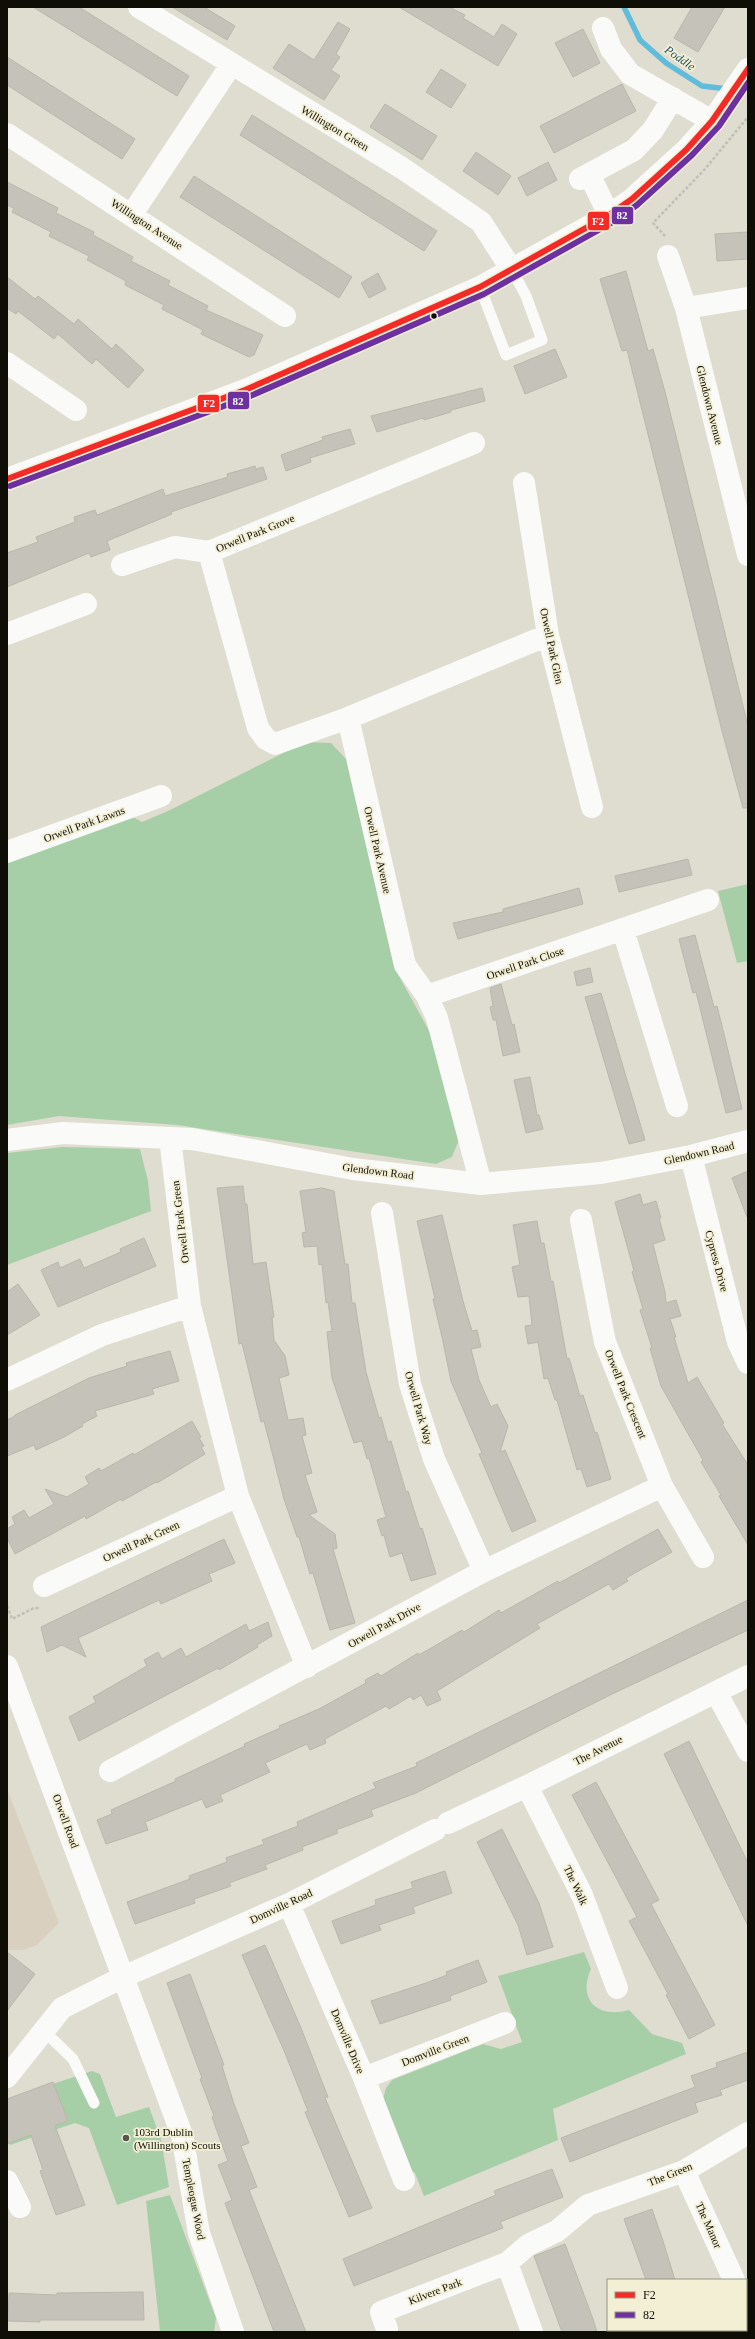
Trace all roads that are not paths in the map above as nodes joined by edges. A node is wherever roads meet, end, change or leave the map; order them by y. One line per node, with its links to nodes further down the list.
1 (139, 7): 3 (street, Willington Green)
2 (603, 28): 5 (street)
3 (231, 65): 8 (street); 11 (street, Willington Green)
4 (746, 72): 6 (street)
5 (673, 98): 6 (street); 9 (street)
6 (717, 114): 9 (street)
7 (7, 134): 8 (street, Willington Avenue)
8 (132, 214): 15 (street, Willington Avenue)
9 (609, 215): 11 (street)
10 (667, 246): 14 (street, Glendown Avenue)
11 (512, 270): 12 (street); 12 (lane)
12 (480, 287): 19 (street)
13 (748, 298): 14 (street)
14 (686, 308): 22 (street, Glendown Avenue)
15 (285, 316)
16 (7, 363): 17 (street)
17 (76, 410)
18 (474, 443): 21 (street, Orwell Park Grove)
19 (7, 479)
20 (524, 483): 26 (street, Orwell Park Glen)
21 (210, 552): 23 (street); 27 (street, Orwell Park Grove)
22 (748, 555)
23 (122, 565)
24 (86, 604): 25 (street)
25 (7, 634)
26 (548, 635): 27 (street); 29 (street, Orwell Park Glen)
27 (348, 718): 33 (street, Orwell Park Avenue)
28 (161, 796): 30 (street, Orwell Park Lawns)
29 (592, 807)
30 (7, 852)
31 (708, 900): 32 (street, Orwell Park Close)
32 (623, 930): 33 (street, Orwell Park Close); 34 (street)
33 (427, 996): 39 (street, Orwell Park Avenue)
34 (677, 1106)
35 (170, 1138): 36 (street, Glendown Road); 39 (street, Glendown Road); 42 (street, Orwell Park Green)
36 (7, 1140)
37 (748, 1142): 38 (street, Glendown Road)
38 (691, 1156): 39 (street, Glendown Road); 43 (street, Cypress Drive)
39 (481, 1184)
40 (382, 1213): 48 (street, Orwell Park Way)
41 (581, 1220): 45 (street, Orwell Park Crescent)
42 (190, 1306): 44 (street); 46 (street, Orwell Park Green)
43 (748, 1363)
44 (7, 1380)
45 (662, 1486): 47 (street, Orwell Park Crescent); 48 (street, Orwell Park Drive)
46 (238, 1496): 49 (street, Orwell Park Green); 51 (street, Orwell Park Green)
47 (703, 1557)
48 (484, 1571): 51 (street, Orwell Park Drive)
49 (44, 1586)
50 (7, 1666): 59 (street, Orwell Road)
51 (307, 1667): 55 (street, Orwell Park Drive)
52 (748, 1676): 53 (street, The Avenue)
53 (716, 1692): 54 (street); 56 (street, The Avenue)
54 (748, 1751)
55 (110, 1771)
56 (527, 1786): 57 (street, The Avenue); 60 (street, The Walk)
57 (441, 1826): 58 (street, Domville Road)
58 (289, 1904): 59 (street, Domville Road); 64 (street, Domville Drive)
59 (123, 1977): 62 (street, Domville Road); 75 (street, Templeogue Wood)
60 (617, 1988)
61 (505, 2023): 64 (street, Domville Green)
62 (43, 2030): 63 (street, Domville Road); 65 (lane)
63 (7, 2077)
64 (364, 2078): 68 (street, Domville Drive)
65 (94, 2103)
66 (748, 2133): 67 (street, The Green)
67 (684, 2171): 70 (street, The Green); 73 (street, The Manor)
68 (404, 2180)
69 (7, 2181): 71 (street)
70 (588, 2205): 72 (street, Kilvere Park)
71 (20, 2207)
72 (507, 2263): 74 (street, Kilvere Park); 76 (street)
73 (734, 2279)
74 (387, 2329)
75 (233, 2332)
76 (532, 2332)

